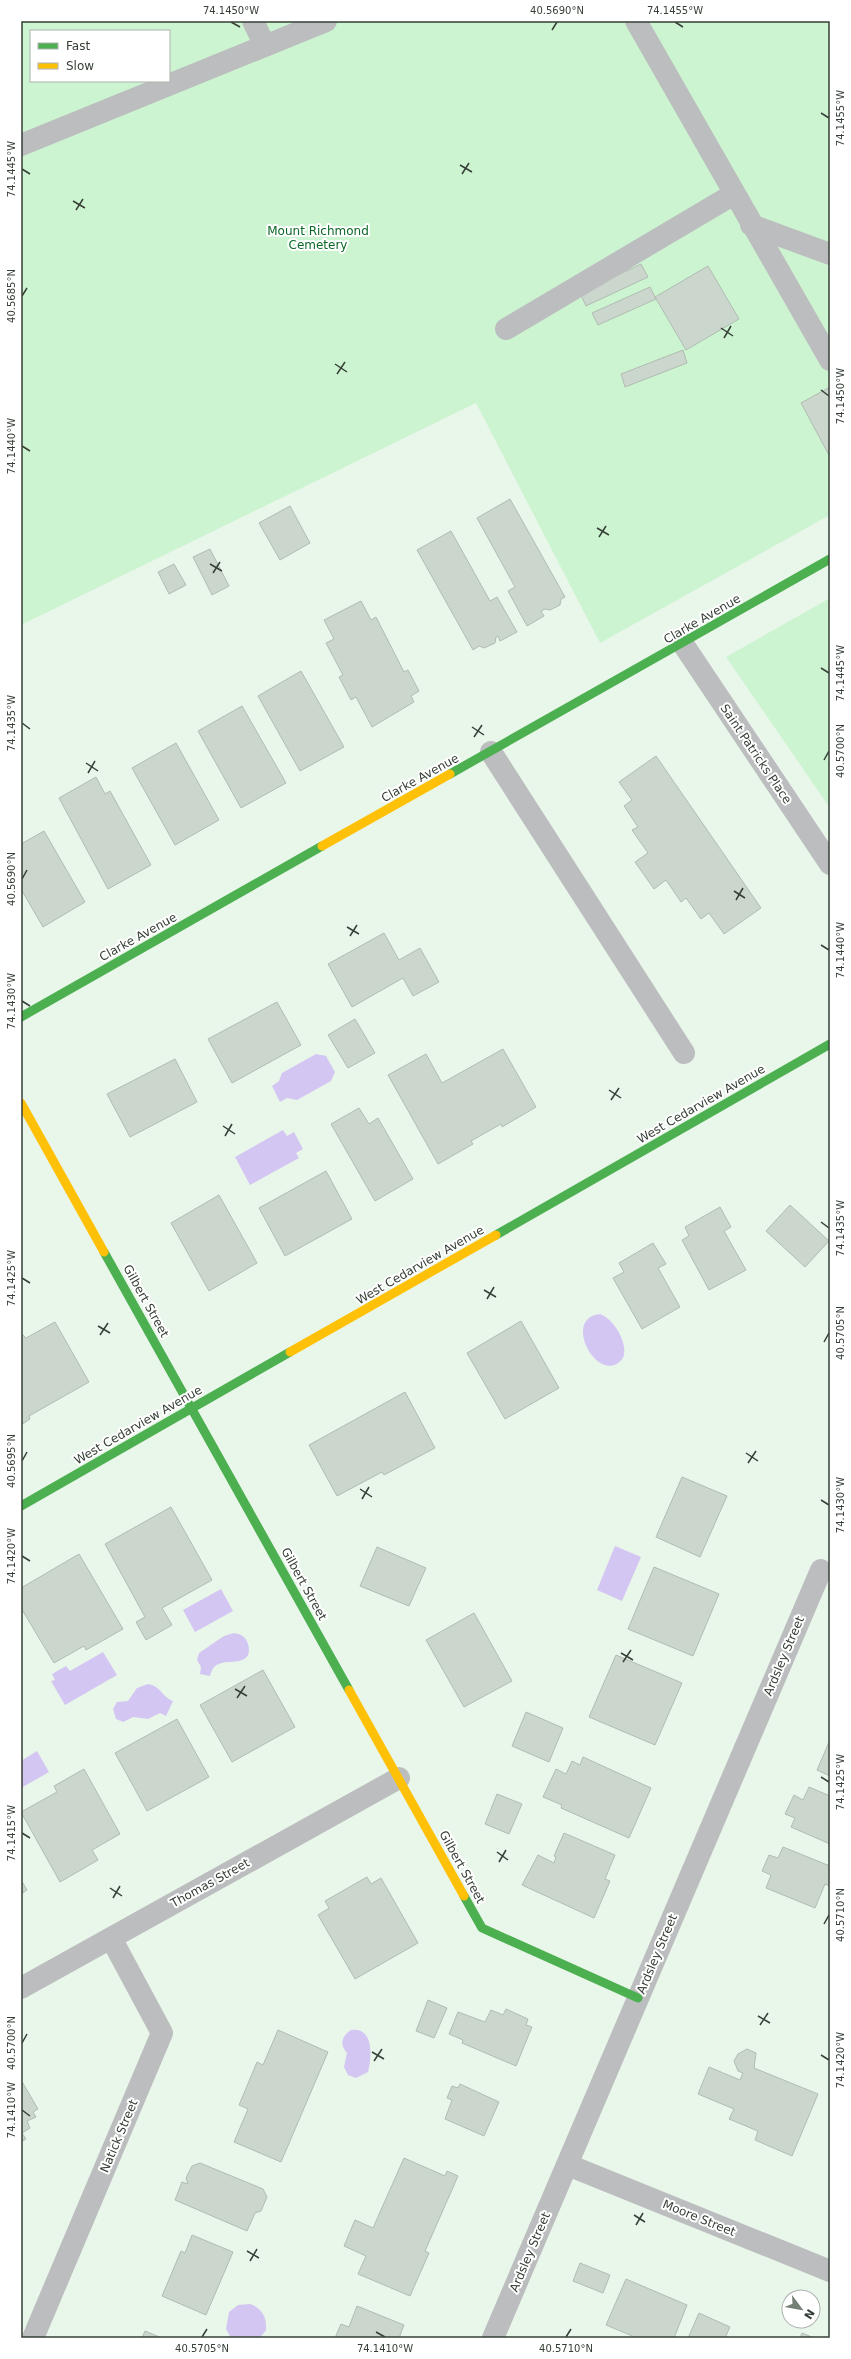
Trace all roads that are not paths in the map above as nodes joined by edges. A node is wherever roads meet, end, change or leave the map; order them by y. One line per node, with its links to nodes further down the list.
1 (253, 21): 4 (street)
2 (326, 21): 4 (street)
3 (636, 21): 6 (street)
4 (265, 46): 5 (street)
5 (21, 145)
6 (734, 194): 7 (street); 9 (street)
7 (751, 225): 8 (street); 10 (street)
8 (830, 254)
9 (506, 329)
10 (830, 360)
11 (830, 559): 12 (street, Clarke Avenue)
12 (683, 644): 13 (street, Clarke Avenue); 14 (street, Saint Patricks Place)
13 (491, 752): 15 (street, Clarke Avenue); 17 (street)
14 (830, 864)
15 (21, 1017)
16 (830, 1044): 19 (street, West Cedarview Avenue)
17 (684, 1053)
18 (21, 1104): 19 (street, Gilbert Street)
19 (192, 1409): 20 (street, West Cedarview Avenue); 22 (street, Gilbert Street)
20 (21, 1506)
21 (821, 1570): 25 (street, Ardsley Street)
22 (399, 1778): 23 (street, Thomas Street); 25 (street, Gilbert Street)
23 (111, 1938): 24 (street, Thomas Street); 28 (street, Natick Street)
24 (21, 1988)
25 (638, 1998): 26 (street, Ardsley Street)
26 (568, 2165): 27 (street, Moore Street); 29 (street, Ardsley Street)
27 (830, 2271)
28 (33, 2338)
29 (493, 2338)

